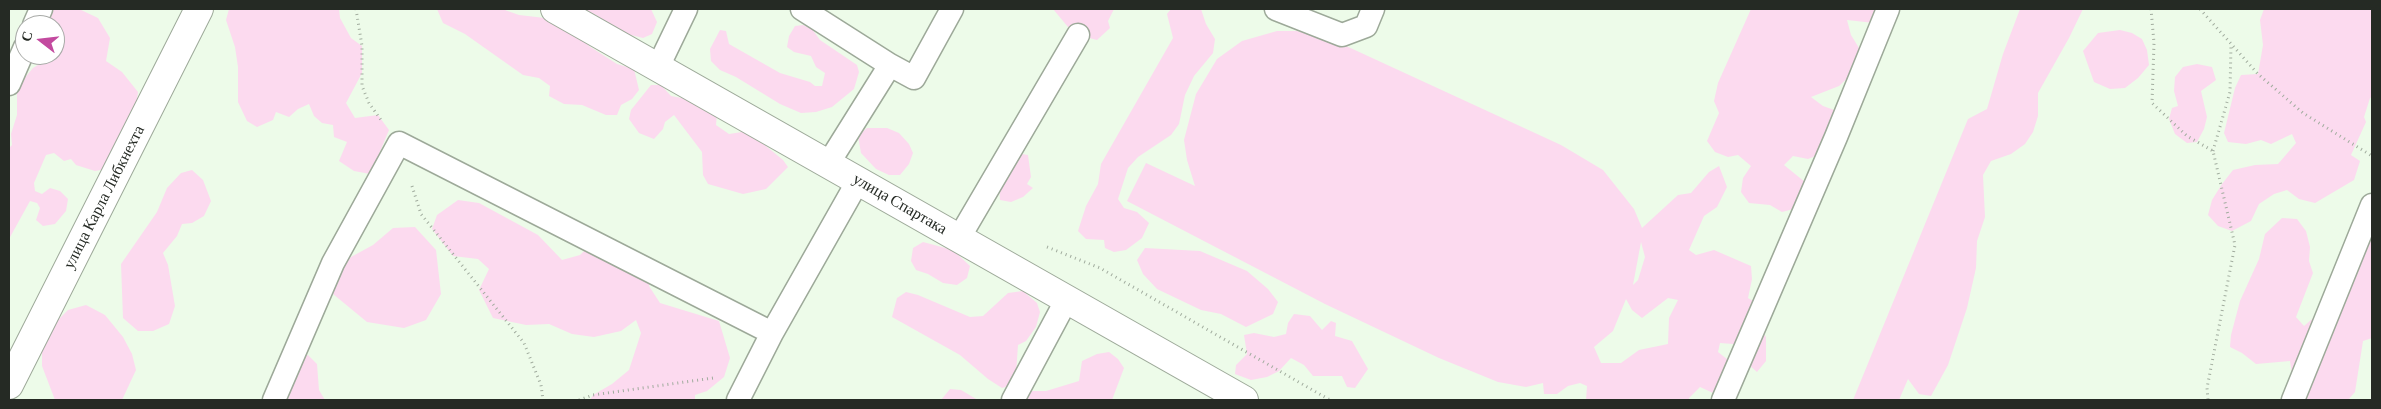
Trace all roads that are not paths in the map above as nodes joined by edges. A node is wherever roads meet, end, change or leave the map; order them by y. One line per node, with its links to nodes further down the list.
1 (199, 9): 20 (street, улица Карла Либкнехта)
2 (555, 9): 12 (street, улица Спартака)
3 (686, 9): 12 (lane)
4 (802, 9): 11 (lane)
5 (952, 9): 11 (lane)
6 (1276, 9): 7 (lane)
7 (1373, 9)
8 (1888, 9): 25 (lane)
9 (1078, 35): 17 (lane)
10 (17, 65): 13 (lane)
11 (890, 65): 14 (lane)
12 (658, 67): 14 (street, улица Спартака)
13 (9, 84)
14 (828, 164): 15 (street, улица Спартака)
15 (858, 181): 17 (street, улица Спартака); 19 (lane)
16 (2372, 205): 26 (lane)
17 (959, 238): 18 (street, улица Спартака)
18 (1067, 299): 23 (lane); 24 (street, улица Спартака)
19 (772, 333): 21 (lane); 22 (lane)
20 (9, 385)
21 (274, 400)
22 (738, 400)
23 (1013, 400)
24 (1244, 400)
25 (1723, 400)
26 (2293, 400)

